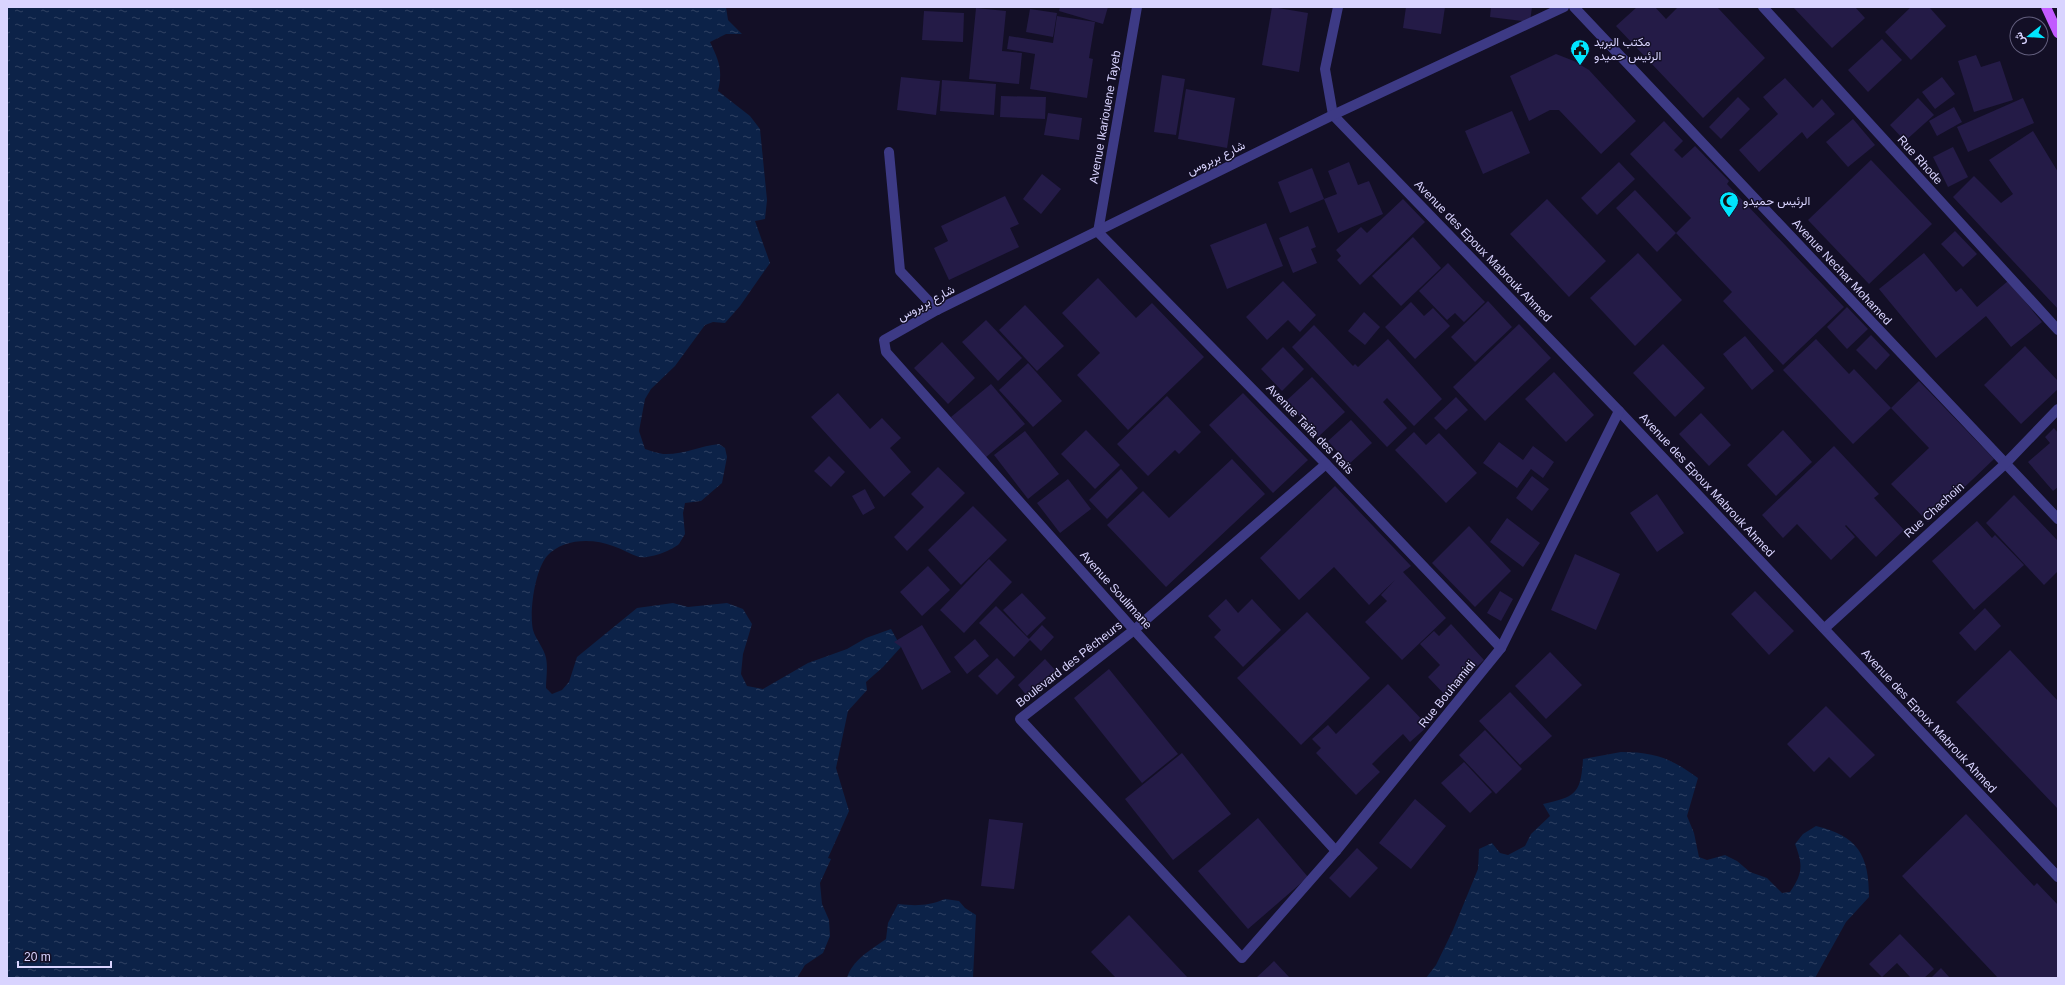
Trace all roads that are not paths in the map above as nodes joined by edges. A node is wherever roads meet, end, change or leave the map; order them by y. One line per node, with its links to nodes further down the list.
1 (1137, 7): 10 (street, Avenue Ikariouene Tayeb)
2 (1338, 7): 8 (street)
3 (1564, 7): 8 (street, شارع بربروس)
4 (1574, 7): 17 (street, Avenue Nechar Mohamed)
5 (1763, 7): 12 (street, Rue Rhode)
6 (2046, 7): 7 (main road)
7 (2058, 33)
8 (1333, 115): 10 (street, شارع بربروس); 15 (street, Avenue des Epoux Mabrouk Ahmed)
9 (889, 152): 11 (street)
10 (1098, 232): 11 (street, شارع بربروس); 16 (street, Avenue Taifa des Raïs)
11 (937, 310): 13 (street, شارع بربروس)
12 (2058, 330)
13 (884, 340): 20 (street, Avenue Soulimane)
14 (2058, 409): 17 (street, Rue Chachoin)
15 (1619, 411): 19 (street, Avenue des Epoux Mabrouk Ahmed); 21 (street, Rue Bouhamidi)
16 (1326, 464): 20 (street, Boulevard des Pêcheurs); 21 (street, Avenue Taifa des Raïs)
17 (2005, 464): 18 (street, Avenue Nechar Mohamed); 19 (street, Rue Chachoin)
18 (2058, 520)
19 (1825, 628): 23 (street, Avenue des Epoux Mabrouk Ahmed)
20 (1134, 630): 22 (street, Avenue Soulimane); 24 (street, Boulevard des Pêcheurs)
21 (1501, 648): 22 (street, Rue Bouhamidi)
22 (1336, 851): 24 (street, Rue Bouhamidi)
23 (2058, 877)
24 (1242, 958)

